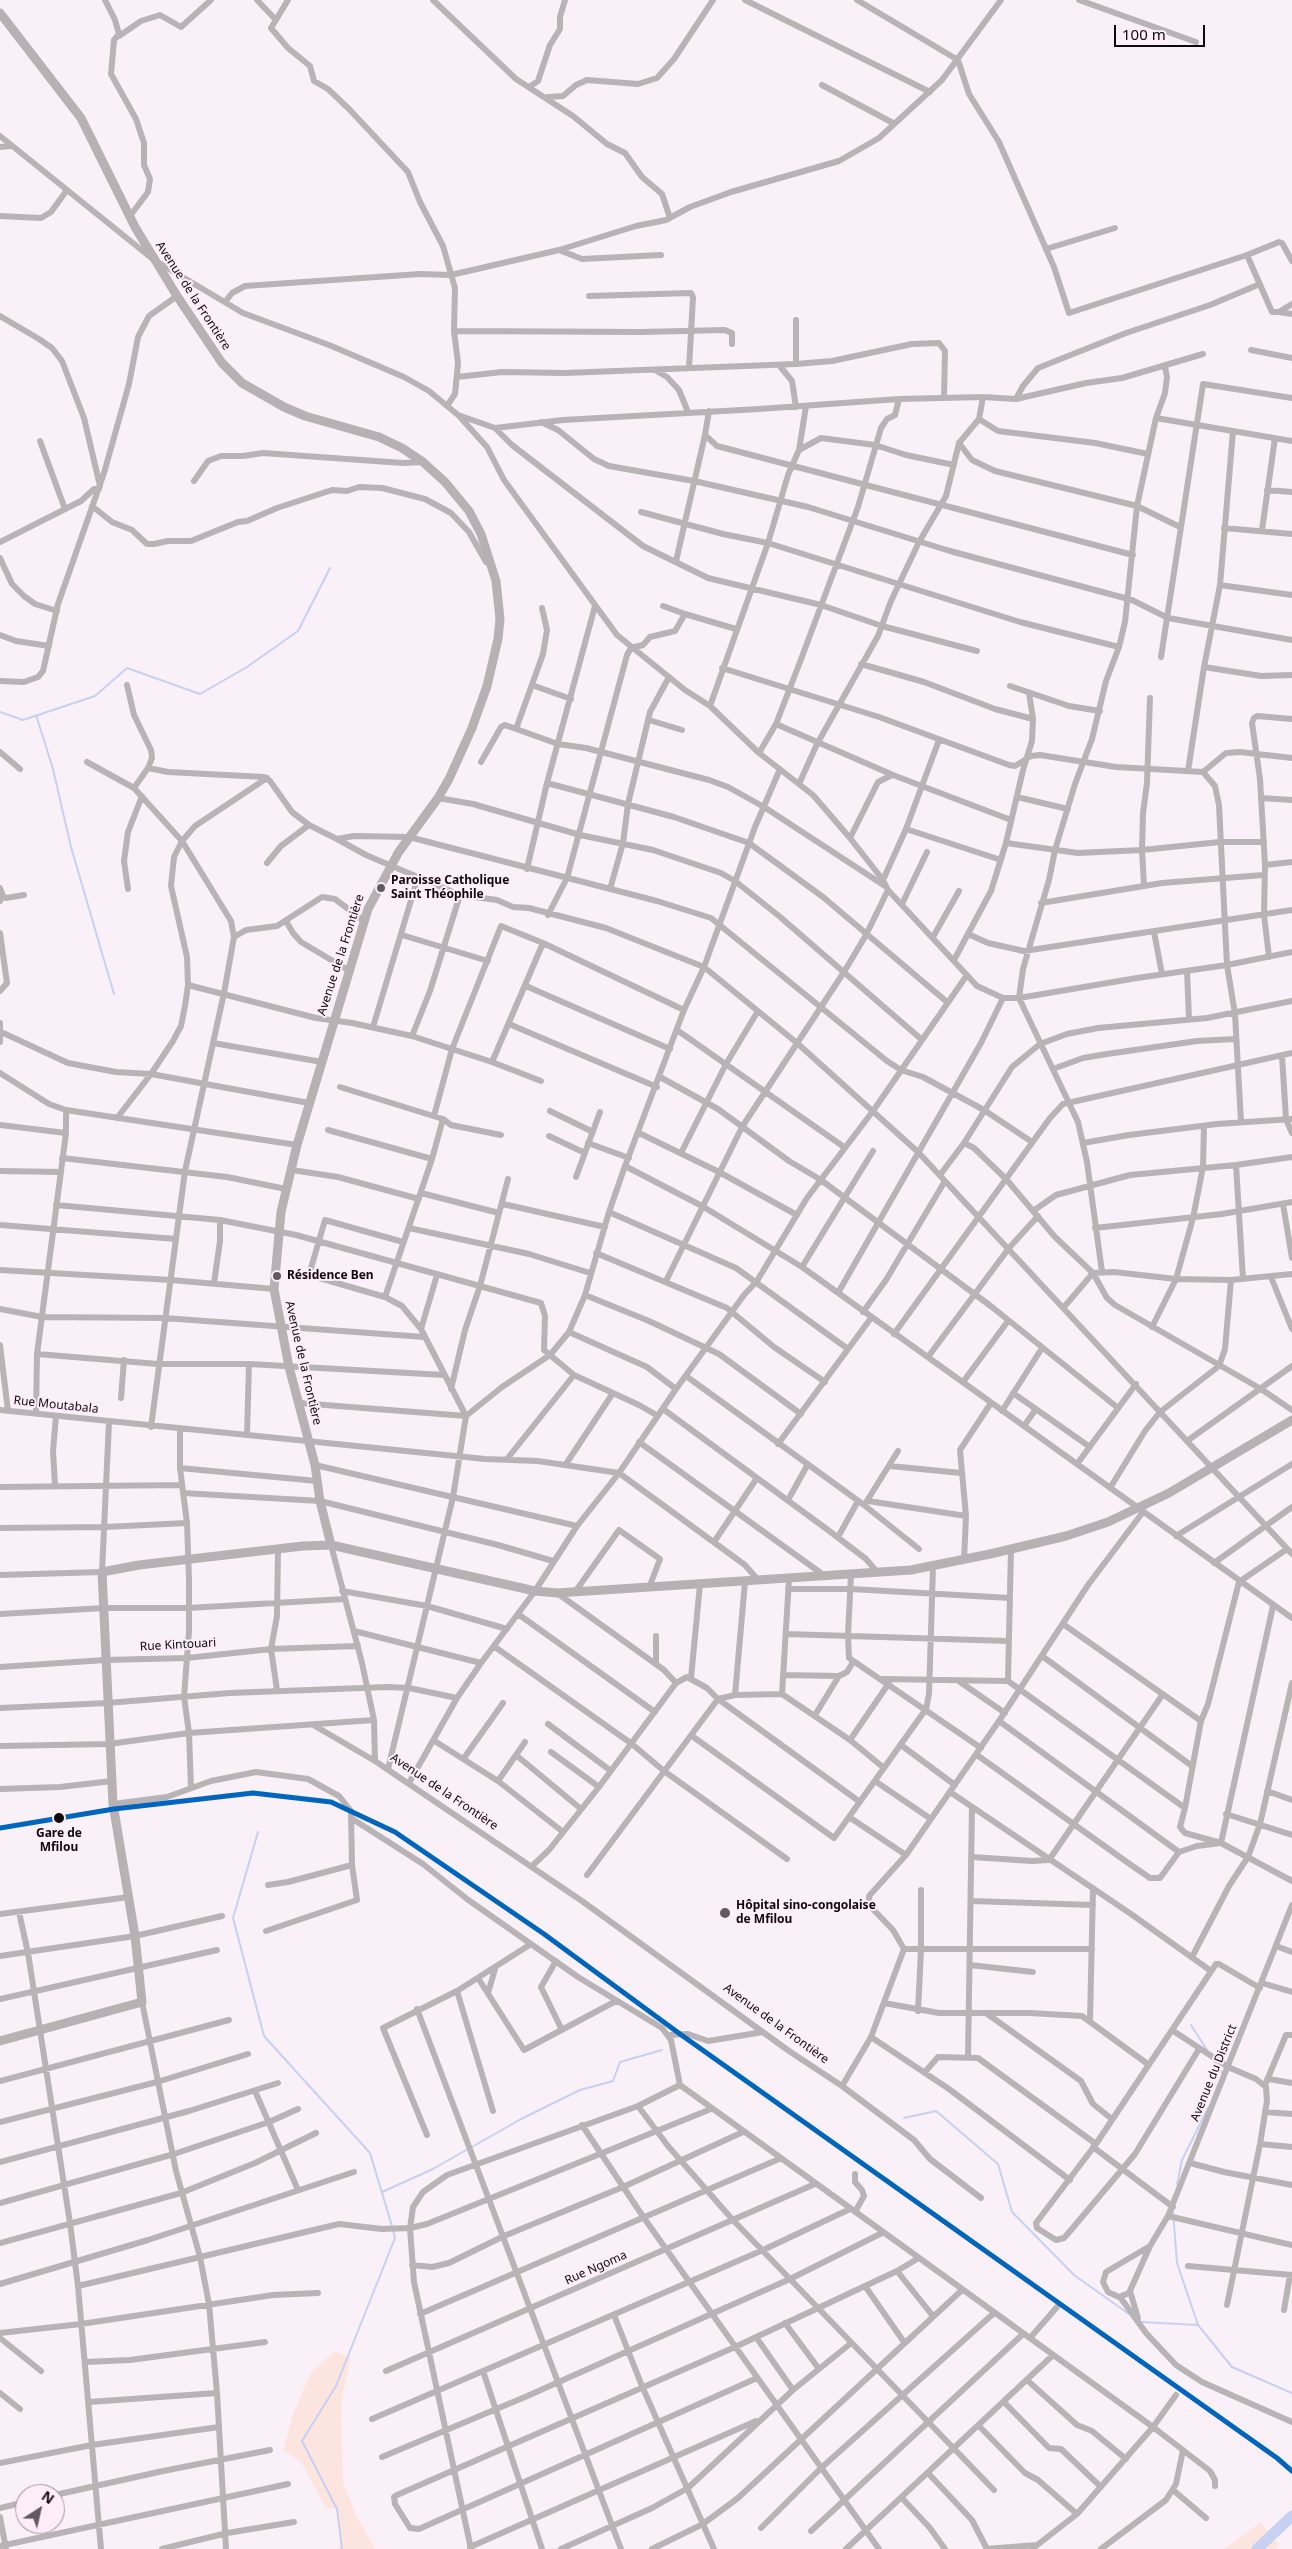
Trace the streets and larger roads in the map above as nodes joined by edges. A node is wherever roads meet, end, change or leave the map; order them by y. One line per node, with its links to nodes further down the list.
1 (105, 0): 14 (street)
2 (211, 0): 14 (street)
3 (257, 0): 13 (street)
4 (288, 0): 13 (street)
5 (433, 0): 18 (street)
6 (565, 0): 18 (street)
7 (713, 0): 20 (street)
8 (745, 0): 19 (street)
9 (857, 0): 16 (street)
10 (1002, 0): 16 (street)
11 (1079, 0): 15 (street)
12 (0, 13): 27 (street, Avenue de la Frontière)
13 (276, 20): 36 (street)
14 (119, 36): 27 (street)
15 (1196, 42)
16 (958, 60): 19 (street); 30 (street)
17 (822, 85): 21 (street)
18 (529, 87): 20 (street)
19 (930, 92): 21 (street)
20 (547, 97): 28 (street)
21 (893, 123): 28 (street)
22 (0, 136): 23 (street)
23 (11, 146): 24 (street); 25 (street)
24 (0, 147)
25 (67, 190): 26 (street); 34 (street)
26 (0, 216)
27 (130, 216): 34 (street, Avenue de la Frontière)
28 (670, 218): 31 (street)
29 (1115, 228): 30 (street)
30 (1046, 249): 33 (street)
31 (559, 250): 32 (street); 36 (street)
32 (661, 255)
33 (1247, 255): 35 (street); 37 (street)
34 (154, 260): 38 (street, Avenue de la Frontière); 40 (street)
35 (1292, 260)
36 (451, 275): 40 (street); 46 (street)
37 (1260, 284): 42 (street); 62 (street)
38 (177, 296): 83 (street, Avenue de la Frontière); 89 (street)
39 (589, 296): 47 (street)
40 (224, 302): 63 (street)
41 (1292, 304): 42 (street)
42 (1279, 312): 43 (street)
43 (1292, 314)
44 (0, 316): 89 (street)
45 (796, 320): 52 (street)
46 (454, 331): 47 (street); 57 (street)
47 (691, 332): 48 (street); 55 (street)
48 (732, 344)
49 (1250, 350): 51 (street)
50 (1204, 354): 54 (street)
51 (1292, 358)
52 (796, 364): 53 (street); 58 (street)
53 (779, 365): 55 (street); 65 (street)
54 (1165, 367): 62 (street); 69 (street)
55 (689, 368): 56 (street)
56 (654, 369): 57 (street); 67 (street)
57 (457, 377): 63 (street)
58 (944, 397): 59 (street); 61 (street)
59 (984, 397): 62 (street); 70 (street)
60 (1292, 398): 72 (street)
61 (899, 399): 64 (street); 80 (street)
62 (1016, 399)
63 (447, 406): 68 (street)
64 (806, 406): 65 (street); 81 (street)
65 (796, 407): 66 (street)
66 (709, 411): 67 (street); 75 (street)
67 (688, 412): 71 (street)
68 (458, 415): 73 (street); 118 (street)
69 (1156, 418): 72 (street); 82 (street)
70 (979, 419): 79 (street); 82 (street)
71 (541, 422): 73 (street); 87 (street)
72 (1196, 426): 74 (street); 100 (street)
73 (495, 428): 109 (street)
74 (1233, 432): 76 (street); 101 (street)
75 (705, 435): 84 (street); 87 (street)
76 (1275, 438): 78 (street); 90 (street)
77 (40, 441): 96 (street)
78 (1292, 441)
79 (959, 443): 85 (street); 95 (street)
80 (875, 446): 81 (street); 85 (street); 88 (street)
81 (799, 450): 84 (street)
82 (1148, 454): 95 (street)
83 (423, 462): 86 (street); 111 (street, Avenue de la Frontière)
84 (794, 465): 88 (street); 92 (street)
85 (954, 465): 93 (street)
86 (194, 481)
87 (694, 481): 92 (street); 99 (street)
88 (864, 484): 93 (street); 98 (street)
89 (99, 488): 94 (street); 96 (street)
90 (1267, 490): 91 (street); 102 (street)
91 (1292, 492)
92 (780, 501): 98 (street); 106 (street)
93 (941, 505): 105 (street); 107 (street)
94 (92, 506): 111 (street); 121 (street)
95 (1137, 506): 100 (street); 107 (street)
96 (65, 509): 104 (street)
97 (641, 512): 99 (street)
98 (853, 520): 105 (street); 110 (street)
99 (683, 524): 106 (street); 109 (street)
100 (1180, 527): 123 (street)
101 (1224, 528): 102 (street); 113 (street)
102 (1262, 530): 103 (street)
103 (1292, 534)
104 (0, 542)
105 (919, 542): 112 (street); 116 (street)
106 (768, 543): 110 (street); 114 (street)
107 (1133, 555): 116 (street)
108 (0, 558): 121 (street)
109 (676, 561): 114 (street)
110 (836, 564): 112 (street); 117 (street)
111 (496, 581): 184 (street, Avenue de la Frontière)
112 (900, 585): 124 (street); 130 (street)
113 (1220, 585): 115 (street); 125 (street)
114 (751, 590): 117 (street); 126 (street)
115 (1292, 595)
116 (1129, 599): 123 (street); 130 (street)
117 (821, 605): 124 (street); 143 (street)
118 (595, 606): 131 (street); 146 (street)
119 (663, 606): 122 (street)
120 (542, 608): 141 (street)
121 (57, 611): 129 (street)
122 (685, 614): 126 (street); 131 (street)
123 (1168, 618): 125 (street); 133 (street)
124 (882, 626): 132 (street); 134 (street)
125 (1212, 627): 128 (street); 135 (street)
126 (736, 629): 136 (street)
127 (0, 635): 129 (street)
128 (1292, 640)
129 (49, 646): 139 (street)
130 (1119, 647): 149 (street)
131 (631, 648): 138 (street); 160 (street)
132 (977, 651)
133 (1161, 657)
134 (861, 664): 147 (street); 150 (street)
135 (1204, 667): 137 (street); 173 (street)
136 (722, 668): 143 (street); 148 (street)
137 (1292, 675)
138 (669, 677): 148 (street); 152 (street)
139 (0, 680)
140 (126, 685): 169 (street)
141 (532, 685): 146 (street); 154 (street)
142 (1010, 686): 144 (street)
143 (790, 688): 147 (street); 153 (street)
144 (1029, 693): 149 (street); 150 (street)
145 (1150, 698): 171 (street)
146 (570, 699): 157 (street)
147 (839, 703): 156 (street); 158 (street)
148 (710, 706): 161 (street)
149 (1100, 711): 168 (street)
150 (1033, 719): 163 (street)
151 (1292, 719): 162 (street)
152 (649, 720): 155 (street); 167 (street)
153 (776, 724): 158 (street); 161 (street)
154 (516, 729): 157 (street); 166 (street)
155 (682, 730)
156 (939, 740): 163 (street); 179 (street)
157 (558, 744): 160 (street); 177 (street)
158 (817, 744): 175 (street); 178 (street)
159 (0, 752): 170 (street)
160 (601, 753): 167 (street); 181 (street)
161 (759, 753): 172 (street)
162 (1256, 754): 164 (street); 174 (street); 185 (street)
163 (1027, 758): 168 (street); 183 (street)
164 (1292, 758)
165 (87, 762): 180 (street)
166 (481, 762)
167 (638, 762): 187 (street); 188 (street)
168 (1083, 763): 171 (street); 189 (street)
169 (148, 768): 176 (street); 180 (street)
170 (20, 769)
171 (1147, 769): 173 (street); 205 (street)
172 (780, 770): 178 (street); 188 (street)
173 (1188, 771): 174 (street)
174 (1203, 772): 199 (street)
175 (893, 775): 179 (street); 196 (street)
176 (267, 778): 192 (street); 198 (street)
177 (547, 783): 181 (street); 191 (street)
178 (799, 784): 196 (street)
179 (922, 786): 190 (street); 193 (street)
180 (134, 788): 182 (street)
181 (592, 795): 187 (street); 194 (street)
182 (142, 796): 198 (street); 222 (street)
183 (1017, 797): 189 (street); 190 (street)
184 (438, 798): 191 (street); 195 (street, Avenue de la Frontière)
185 (1261, 798): 186 (street); 200 (street)
186 (1292, 800)
187 (628, 804): 201 (street); 203 (street)
188 (764, 807): 203 (street); 221 (street)
189 (1068, 809): 204 (street)
190 (1011, 820): 202 (street)
191 (537, 822): 194 (street); 212 (street)
192 (309, 825): 197 (street); 209 (street)
193 (906, 829): 207 (street); 217 (street)
194 (580, 835): 201 (street); 215 (street)
195 (409, 837): 197 (street); 210 (street, Avenue de la Frontière); 212 (street)
196 (850, 838): 217 (street)
197 (337, 839): 210 (street)
198 (182, 841): 242 (street); 259 (street)
199 (1220, 842): 200 (street); 205 (street); 216 (street)
200 (1264, 842): 211 (street)
201 (623, 843): 218 (street); 223 (street)
202 (1006, 843): 204 (street); 207 (street)
203 (749, 844): 218 (street); 241 (street)
204 (1055, 850): 205 (street); 229 (street)
205 (1142, 850): 219 (street)
206 (927, 852): 228 (street)
207 (1001, 860): 240 (street)
208 (1292, 862): 211 (street)
209 (267, 863)
210 (391, 865): 214 (street); 234 (street, Avenue de la Frontière)
211 (1265, 865): 213 (street)
212 (527, 869): 215 (street)
213 (1263, 875): 216 (street); 232 (street)
214 (418, 877): 226 (street); 239 (street)
215 (567, 878): 223 (street); 231 (street)
216 (1222, 878): 219 (street); 236 (street)
217 (883, 880): 221 (street)
218 (735, 881): 235 (street); 256 (street)
219 (1144, 886): 229 (street)
220 (0, 888): 227 (street)
221 (887, 888): 228 (street); 241 (street)
222 (128, 889)
223 (610, 889): 235 (street)
224 (959, 891): 243 (street)
225 (24, 895): 227 (street)
226 (460, 895): 231 (street); 246 (street)
227 (2, 899)
228 (902, 904): 243 (street)
229 (1041, 904): 247 (street)
230 (1292, 910): 232 (street)
231 (548, 915): 253 (street)
232 (1264, 915): 236 (street); 249 (street)
233 (286, 921): 234 (street); 242 (street); 254 (street)
234 (364, 921): 254 (street, Avenue de la Frontière)
235 (719, 922): 253 (street); 267 (street)
236 (1226, 922): 237 (street); 252 (street)
237 (1154, 932): 247 (street); 257 (street)
238 (0, 934): 244 (street)
239 (402, 934): 246 (street); 275 (street)
240 (968, 934): 247 (street); 250 (street)
241 (866, 935): 256 (street); 266 (street)
242 (234, 937): 262 (street)
243 (933, 937): 250 (street)
244 (0, 938): 261 (street)
245 (544, 944): 251 (street); 260 (street); 268 (street)
246 (443, 948): 251 (street); 278 (street)
247 (1029, 949): 264 (street)
248 (1292, 952): 249 (street)
249 (1269, 957): 252 (street)
250 (954, 960): 258 (street)
251 (488, 961): 285 (street)
252 (1227, 965): 255 (street); 270 (street)
253 (704, 968): 268 (street); 269 (street)
254 (348, 970): 272 (street, Avenue de la Frontière)
255 (1187, 970): 257 (street); 271 (street)
256 (844, 972): 267 (street); 279 (street)
257 (1162, 974): 264 (street)
258 (967, 976): 263 (street); 266 (street)
259 (188, 985): 262 (street); 296 (street)
260 (526, 986): 274 (street); 286 (street)
261 (0, 992)
262 (224, 993): 272 (street); 282 (street)
263 (1003, 998): 264 (street); 303 (street)
264 (1019, 998): 284 (street)
265 (1292, 1001): 270 (street)
266 (947, 1002): 279 (street)
267 (820, 1007): 283 (street); 294 (street)
268 (684, 1010): 276 (street)
269 (758, 1011): 283 (street); 291 (street)
270 (1234, 1014): 271 (street); 280 (street)
271 (1189, 1019): 284 (street)
272 (332, 1022): 275 (street); 289 (street, Avenue de la Frontière)
273 (0, 1023): 277 (street)
274 (509, 1024): 290 (street); 300 (street)
275 (373, 1027): 278 (street)
276 (677, 1030): 286 (street); 291 (street)
277 (1, 1032): 281 (street); 296 (street)
278 (412, 1036): 285 (street)
279 (921, 1039): 294 (street)
280 (1235, 1039): 292 (street); 293 (street)
281 (0, 1042)
282 (213, 1043): 289 (street); 299 (street)
283 (797, 1043): 302 (street); 310 (street)
284 (1040, 1044): 293 (street); 308 (street)
285 (452, 1049): 290 (street); 312 (street)
286 (670, 1049): 297 (street)
287 (1292, 1053): 288 (street)
288 (1282, 1056): 292 (street); 315 (street)
289 (322, 1062): 305 (street, Avenue de la Frontière)
290 (492, 1062): 298 (street)
291 (726, 1064): 302 (street); 306 (street)
292 (1238, 1064): 304 (street); 316 (street)
293 (1053, 1069): 304 (street)
294 (901, 1070): 303 (street); 310 (street)
295 (0, 1073): 307 (street)
296 (151, 1074): 299 (street); 313 (street)
297 (660, 1077): 300 (street); 306 (street)
298 (541, 1081)
299 (203, 1086): 305 (street); 320 (street)
300 (657, 1087): 325 (street)
301 (340, 1088): 312 (street)
302 (764, 1092): 319 (street); 333 (street)
303 (952, 1094): 308 (street); 335 (street)
304 (1069, 1102): 328 (street); 331 (street)
305 (309, 1103): 332 (street, Avenue de la Frontière)
306 (707, 1103): 319 (street); 337 (street)
307 (66, 1110): 313 (street); 324 (street)
308 (984, 1110): 328 (street); 330 (street)
309 (550, 1111): 322 (street)
310 (873, 1111): 333 (street); 335 (street)
311 (600, 1112): 322 (street)
312 (434, 1116): 314 (street)
313 (117, 1118): 320 (street)
314 (443, 1119): 326 (street); 341 (street)
315 (1289, 1119): 316 (street); 323 (street)
316 (1241, 1122): 318 (street)
317 (0, 1125): 324 (street)
318 (1204, 1126): 331 (street); 344 (street)
319 (742, 1127): 349 (street); 354 (street)
320 (194, 1130): 332 (street); 347 (street)
321 (328, 1130): 341 (street)
322 (592, 1132): 329 (street)
323 (1292, 1132)
324 (66, 1133): 339 (street)
325 (639, 1133): 337 (street); 340 (street)
326 (501, 1135)
327 (550, 1136): 336 (street)
328 (1032, 1142): 353 (street)
329 (588, 1143): 336 (street); 340 (street)
330 (964, 1143): 350 (street); 353 (street)
331 (1083, 1144): 356 (street)
332 (297, 1145): 345 (street, Avenue de la Frontière)
333 (844, 1147): 354 (street)
334 (873, 1151): 359 (street)
335 (918, 1152): 350 (street); 374 (street)
336 (585, 1153): 351 (street)
337 (681, 1153): 349 (street)
338 (1292, 1157): 342 (street)
339 (62, 1158): 347 (street); 348 (street)
340 (629, 1158): 343 (street)
341 (432, 1159): 358 (street)
342 (1236, 1165): 344 (street); 366 (street)
343 (625, 1166): 364 (street); 365 (street)
344 (1203, 1167): 356 (street); 372 (street)
345 (292, 1170): 357 (street, Avenue de la Frontière); 358 (street)
346 (0, 1171): 348 (street)
347 (185, 1171): 357 (street); 371 (street)
348 (60, 1172): 363 (street)
349 (719, 1172): 364 (street); 370 (street)
350 (940, 1175): 355 (street)
351 (576, 1177)
352 (508, 1179): 361 (street)
353 (1006, 1179): 368 (street); 369 (street)
354 (821, 1180): 359 (street); 370 (street)
355 (945, 1181): 368 (street); 384 (street)
356 (1090, 1184): 369 (street); 378 (street)
357 (286, 1189): 380 (street, Avenue de la Frontière)
358 (420, 1196): 367 (street); 376 (street)
359 (844, 1197): 374 (street); 392 (street)
360 (1292, 1202): 362 (street)
361 (503, 1204): 367 (street); 377 (street)
362 (1283, 1204): 366 (street); 390 (street)
363 (56, 1205): 371 (street); 379 (street)
364 (702, 1206): 385 (street); 388 (street)
365 (609, 1212): 377 (street); 385 (street)
366 (1240, 1212): 372 (street); 403 (street)
367 (499, 1214): 386 (street)
368 (978, 1214): 387 (street); 393 (street)
369 (1036, 1214): 387 (street); 397 (street)
370 (797, 1215): 388 (street)
371 (179, 1216): 373 (street); 381 (street)
372 (1193, 1218): 378 (street); 402 (street)
373 (220, 1220): 380 (street); 408 (street)
374 (878, 1224): 384 (street); 411 (street)
375 (0, 1225): 379 (street)
376 (410, 1228): 383 (street); 386 (street)
377 (604, 1228): 389 (street)
378 (1095, 1228): 395 (street)
379 (53, 1229): 381 (street); 396 (street)
380 (278, 1232): 382 (street); 410 (street, Avenue de la Frontière)
381 (176, 1239): 404 (street)
382 (318, 1241): 383 (street); 391 (street); 414 (street)
383 (404, 1242): 391 (street)
384 (907, 1244): 393 (street); 418 (street)
385 (682, 1245): 406 (street); 407 (street)
386 (490, 1247): 398 (street); 409 (street)
387 (1009, 1248): 412 (street); 415 (street)
388 (776, 1249): 392 (street); 407 (street)
389 (596, 1253): 398 (street); 406 (street)
390 (1292, 1258)
391 (396, 1264): 400 (street); 414 (street)
392 (802, 1267): 411 (street)
393 (940, 1269): 412 (street); 428 (street)
394 (0, 1270): 396 (street)
395 (1102, 1272): 397 (street); 402 (street)
396 (47, 1273): 404 (street); 419 (street)
397 (1093, 1273): 415 (street); 423 (street)
398 (590, 1274): 413 (street)
399 (1292, 1274): 401 (street)
400 (436, 1275): 409 (street); 425 (street)
401 (1271, 1277): 403 (street); 426 (street)
402 (1176, 1279): 405 (street); 423 (street)
403 (1244, 1279): 405 (street)
404 (172, 1280): 408 (street); 420 (street)
405 (1231, 1280): 440 (street)
406 (666, 1281): 417 (street)
407 (756, 1281): 417 (street); 432 (street)
408 (214, 1283): 410 (street)
409 (480, 1286): 435 (street); 449 (street)
410 (274, 1290): 424 (street, Avenue de la Frontière)
411 (838, 1293): 418 (street)
412 (974, 1294): 422 (street); 436 (street)
413 (585, 1295): 427 (street); 433 (street)
414 (385, 1297): 425 (street)
415 (1064, 1307): 448 (street)
416 (0, 1308): 419 (street)
417 (732, 1312): 433 (street); 446 (street)
418 (863, 1312): 421 (street)
419 (42, 1317): 420 (street); 434 (street)
420 (164, 1318): 424 (street); 438 (street)
421 (871, 1318): 428 (street); 432 (street)
422 (1008, 1321): 431 (street); 447 (street)
423 (1152, 1327): 440 (street)
424 (282, 1328): 429 (street); 442 (street, Avenue de la Frontière)
425 (421, 1329): 429 (street)
426 (1292, 1329)
427 (569, 1332): 435 (street); 450 (street)
428 (894, 1334): 436 (street)
429 (424, 1337): 443 (street)
430 (0, 1345): 463 (street)
431 (1042, 1348): 453 (street); 457 (street)
432 (848, 1349): 446 (street)
433 (706, 1350): 445 (street); 466 (street)
434 (37, 1354): 437 (street); 465 (street)
435 (550, 1354): 444 (street); 468 (street)
436 (928, 1357): 447 (street)
437 (124, 1360): 438 (street); 454 (street)
438 (158, 1364): 439 (street); 473 (street)
439 (249, 1364): 442 (street); 475 (street)
440 (1220, 1366): 451 (street); 464 (street)
441 (1292, 1366): 451 (street)
442 (289, 1367): 443 (street); 455 (street, Avenue de la Frontière)
443 (444, 1375): 449 (street)
444 (574, 1375): 452 (street); 483 (street)
445 (686, 1376): 450 (street); 479 (street)
446 (825, 1382): 466 (street)
447 (963, 1382): 456 (street)
448 (1136, 1384): 457 (street); 464 (street)
449 (451, 1389): 468 (street)
450 (676, 1389): 458 (street)
451 (1261, 1389): 462 (street); 476 (street)
452 (613, 1393): 469 (street); 484 (street)
453 (1013, 1394): 459 (street); 461 (street)
454 (120, 1398)
455 (299, 1403): 468 (street); 477 (street, Avenue de la Frontière)
456 (991, 1403): 461 (street); 493 (street)
457 (1118, 1408): 480 (street)
458 (663, 1409): 469 (street); 494 (street)
459 (1036, 1409): 472 (street); 480 (street)
460 (0, 1410): 463 (street, Rue Moutabala)
461 (1002, 1410): 472 (street)
462 (1292, 1410)
463 (8, 1411): 465 (street, Rue Moutabala)
464 (1160, 1412): 476 (street); 500 (street)
465 (36, 1413): 467 (street, Rue Moutabala)
466 (801, 1414): 479 (street)
467 (56, 1416): 471 (street, Rue Moutabala); 496 (street)
468 (466, 1416): 482 (street)
469 (658, 1416): 478 (street)
470 (1292, 1420): 491 (street)
471 (108, 1422): 473 (street, Rue Moutabala); 497 (street)
472 (1024, 1426): 486 (street)
473 (151, 1427): 474 (street, Rue Moutabala)
474 (180, 1429): 475 (street, Rue Moutabala); 490 (street)
475 (247, 1435): 477 (street, Rue Moutabala)
476 (1187, 1441): 491 (street)
477 (308, 1442): 482 (street, Rue Moutabala); 488 (street, Avenue de la Frontière)
478 (639, 1442): 492 (street); 508 (street)
479 (778, 1444): 485 (street)
480 (1090, 1447): 486 (street)
481 (898, 1451): 489 (street)
482 (461, 1456): 483 (street, Rue Moutabala); 502 (street)
483 (507, 1459): 484 (street, Rue Moutabala)
484 (566, 1464): 492 (street, Rue Moutabala)
485 (808, 1464): 504 (street); 506 (street)
486 (1077, 1464): 500 (street)
487 (1292, 1464): 503 (street)
488 (314, 1465): 495 (street, Avenue de la Frontière); 502 (street)
489 (890, 1466): 493 (street); 506 (street)
490 (180, 1468): 495 (street); 498 (street)
491 (1211, 1468): 503 (street); 509 (street)
492 (619, 1473): 513 (street); 519 (street)
493 (961, 1473): 510 (street)
494 (757, 1478): 504 (street); 508 (street)
495 (317, 1481): 505 (street, Avenue de la Frontière)
496 (55, 1485): 497 (street); 499 (street)
497 (105, 1485): 498 (street); 514 (street)
498 (182, 1485): 501 (street)
499 (0, 1487)
500 (1110, 1488): 509 (street)
501 (183, 1493): 505 (street); 511 (street)
502 (453, 1497): 513 (street); 516 (street)
503 (1238, 1497): 512 (street); 517 (street)
504 (788, 1500): 518 (street)
505 (320, 1501): 516 (street); 520 (street, Avenue de la Frontière)
506 (864, 1502): 510 (street); 518 (street); 521 (street)
507 (1292, 1507): 512 (street)
508 (735, 1510): 519 (street); 535 (street)
509 (1141, 1510): 517 (street); 523 (street); 559 (street)
510 (966, 1516): 526 (street)
511 (187, 1523): 514 (street); 525 (street)
512 (1265, 1525): 524 (street); 528 (street)
513 (577, 1526): 527 (street)
514 (105, 1527): 515 (street); 531 (street)
515 (0, 1528)
516 (444, 1532): 527 (street); 530 (street)
517 (1176, 1536): 528 (street)
518 (838, 1537): 532 (street)
519 (714, 1542): 537 (street)
520 (331, 1545): 522 (street); 530 (street); 544 (street, Avenue de la Frontière)
521 (919, 1548)
522 (278, 1549): 525 (street); 551 (street)
523 (1011, 1549): 526 (street); 549 (street)
524 (1290, 1552): 539 (street)
525 (189, 1559): 531 (street); 555 (street)
526 (964, 1560): 529 (street)
527 (553, 1562): 545 (street)
528 (1214, 1563): 539 (street)
529 (933, 1567): 532 (street); 548 (street)
530 (436, 1569): 545 (street); 552 (street)
531 (102, 1572): 534 (street); 554 (street)
532 (878, 1573): 533 (street)
533 (851, 1574): 535 (street); 543 (street)
534 (0, 1575)
535 (825, 1576): 536 (street)
536 (789, 1579): 537 (street); 542 (street)
537 (759, 1581): 538 (street)
538 (745, 1582): 540 (street); 594 (street)
539 (1239, 1582): 553 (street); 608 (street)
540 (700, 1584): 541 (street); 580 (street)
541 (649, 1588): 546 (street); 546 (street)
542 (788, 1590): 543 (street); 562 (street)
543 (851, 1590): 548 (street); 563 (street)
544 (342, 1591): 550 (street, Avenue de la Frontière); 552 (street)
545 (535, 1591): 547 (street); 557 (street)
546 (575, 1592): 547 (street)
547 (557, 1593): 576 (street)
548 (934, 1595): 549 (street); 565 (street)
549 (1010, 1598): 566 (street)
550 (345, 1599): 551 (street); 561 (street, Avenue de la Frontière)
551 (278, 1602): 555 (street); 570 (street)
552 (427, 1606): 560 (street); 568 (street)
553 (1273, 1606): 558 (street); 650 (street)
554 (104, 1608): 555 (street); 556 (street); 573 (street)
555 (188, 1608): 572 (street)
556 (0, 1614)
557 (518, 1614): 560 (street); 603 (street)
558 (1292, 1618)
559 (1063, 1624): 571 (street); 593 (street)
560 (507, 1630): 569 (street)
561 (354, 1631): 567 (street, Avenue de la Frontière); 568 (street)
562 (786, 1634): 563 (street); 578 (street)
563 (848, 1635): 565 (street); 574 (street)
564 (656, 1636): 576 (street)
565 (931, 1638): 566 (street); 582 (street)
566 (1008, 1641): 584 (street)
567 (358, 1646): 570 (street, Rue Kintouari); 588 (street, Avenue de la Frontière)
568 (418, 1646): 575 (street); 589 (street)
569 (495, 1647): 575 (street); 618 (street)
570 (271, 1649): 572 (street, Rue Kintouari); 591 (street)
571 (1042, 1656): 590 (street); 611 (street)
572 (187, 1658): 573 (street, Rue Kintouari); 595 (street)
573 (105, 1660): 577 (street, Rue Kintouari); 598 (street)
574 (853, 1662): 579 (street); 581 (street)
575 (481, 1663): 596 (street)
576 (656, 1664): 585 (street)
577 (0, 1667)
578 (783, 1675): 579 (street); 592 (street)
579 (839, 1676): 605 (street)
580 (691, 1678): 585 (street); 597 (street)
581 (883, 1679): 582 (street); 587 (street)
582 (929, 1680): 583 (street); 602 (street)
583 (959, 1681): 584 (street); 604 (street)
584 (1008, 1681): 590 (street)
585 (676, 1683): 603 (street)
586 (1292, 1683): 600 (street)
587 (889, 1684): 602 (street); 615 (street)
588 (366, 1688): 589 (street); 591 (street); 606 (street, Avenue de la Frontière)
589 (409, 1688): 596 (street); 629 (street)
590 (1020, 1689): 604 (street); 625 (street)
591 (277, 1690): 595 (street)
592 (782, 1694): 594 (street); 605 (street)
593 (1163, 1694): 608 (street); 611 (street)
594 (735, 1695): 597 (street)
595 (184, 1697): 598 (street); 612 (street)
596 (457, 1698): 614 (street)
597 (718, 1699): 613 (street); 645 (street)
598 (107, 1703): 601 (street); 617 (street)
599 (503, 1703): 624 (street)
600 (1290, 1706): 640 (street)
601 (0, 1708)
602 (926, 1710): 619 (street); 621 (street)
603 (655, 1712): 618 (street)
604 (1005, 1713): 607 (street)
605 (815, 1715): 615 (street)
606 (374, 1720): 610 (street); 626 (street, Avenue de la Frontière)
607 (999, 1721): 621 (street); 643 (street)
608 (1200, 1721): 627 (street)
609 (548, 1724): 630 (street)
610 (314, 1725): 612 (street); 626 (street)
611 (1140, 1728): 625 (street); 627 (street)
612 (189, 1733): 617 (street); 638 (street)
613 (692, 1736): 631 (street); 651 (street)
614 (433, 1740): 624 (street); 634 (street)
615 (850, 1740): 628 (street)
616 (525, 1742): 623 (street)
617 (109, 1744): 620 (street); 632 (street)
618 (632, 1744): 630 (street); 631 (street)
619 (901, 1745): 628 (street); 636 (street)
620 (0, 1746)
621 (979, 1751): 636 (street); 654 (street)
622 (550, 1752): 637 (street)
623 (516, 1755): 633 (street); 649 (street)
624 (464, 1758): 633 (street)
625 (1118, 1760): 643 (street); 648 (street)
626 (375, 1761): 629 (street, Avenue de la Frontière)
627 (1192, 1766): 648 (street)
628 (884, 1768): 635 (street)
629 (388, 1769): 634 (street, Avenue de la Frontière)
630 (611, 1771): 637 (street)
631 (664, 1771): 663 (street); 667 (street)
632 (112, 1781): 639 (street); 646 (street)
633 (498, 1781): 656 (street)
634 (409, 1782): 666 (street, Avenue de la Frontière)
635 (875, 1782): 645 (street); 653 (street)
636 (955, 1785): 642 (street)
637 (599, 1787): 649 (street)
638 (191, 1788): 646 (street); 652 (street)
639 (0, 1790)
640 (1267, 1791): 644 (street); 655 (street)
641 (1292, 1791): 644 (street)
642 (950, 1792): 647 (street); 653 (street)
643 (1096, 1793): 654 (street); 659 (street)
644 (1290, 1799)
645 (860, 1802): 651 (street)
646 (113, 1804): 672 (street)
647 (972, 1807): 661 (street); 664 (street)
648 (1185, 1808): 658 (street)
649 (581, 1809): 656 (street)
650 (1226, 1814): 655 (street); 658 (street)
651 (850, 1817): 660 (street)
652 (351, 1818): 665 (street); 681 (street)
653 (931, 1819): 660 (street)
654 (1075, 1824): 659 (street); 664 (street)
655 (1260, 1824): 657 (street); 662 (street)
656 (563, 1832): 666 (street)
657 (1292, 1835)
658 (1221, 1843): 659 (street); 662 (street)
659 (1179, 1852)
660 (906, 1855): 685 (street)
661 (972, 1857): 664 (street); 673 (street)
662 (1248, 1857): 668 (street); 691 (street)
663 (787, 1859)
664 (1049, 1860): 670 (street)
665 (352, 1865): 669 (street); 679 (street)
666 (532, 1866): 717 (street, Avenue de la Frontière)
667 (587, 1875)
668 (1292, 1881)
669 (268, 1885)
670 (1093, 1888): 674 (street); 691 (street)
671 (921, 1890): 686 (street)
672 (129, 1897): 676 (street); 680 (street)
673 (971, 1901): 674 (street); 683 (street)
674 (1093, 1905): 684 (street)
675 (1292, 1905): 682 (street, Avenue du District)
676 (19, 1912): 677 (street); 688 (street)
677 (0, 1914)
678 (222, 1916): 680 (street)
679 (266, 1931)
680 (135, 1936): 688 (street); 694 (street)
681 (531, 1944): 692 (street); 695 (street)
682 (1276, 1946): 687 (street); 699 (street, Avenue du District)
683 (970, 1947): 684 (street); 686 (street); 693 (street)
684 (1092, 1948): 713 (street)
685 (904, 1949): 686 (street); 707 (street)
686 (921, 1950): 709 (street)
687 (1292, 1952)
688 (28, 1953): 690 (street); 701 (street)
689 (210, 1954): 694 (street)
690 (0, 1956)
691 (1192, 1957): 696 (street)
692 (556, 1961): 705 (street); 715 (street)
693 (970, 1964): 697 (street); 711 (street)
694 (138, 1968): 701 (street); 706 (street)
695 (495, 1969): 698 (street); 703 (street)
696 (1211, 1971): 699 (street); 716 (street)
697 (1033, 1972)
698 (478, 1978): 700 (street); 703 (street)
699 (1261, 1985): 702 (street); 727 (street, Avenue du District)
700 (457, 1991): 708 (street); 743 (street)
701 (33, 1992): 704 (street); 714 (street)
702 (1292, 1992)
703 (488, 1993): 715 (street)
704 (0, 1999)
705 (616, 2000): 715 (street); 718 (street)
706 (142, 2002): 714 (street); 722 (street)
707 (884, 2003): 709 (street); 720 (street)
708 (417, 2009): 754 (street); 766 (street)
709 (918, 2011): 711 (street)
710 (986, 2013): 711 (street); 713 (street); 747 (street)
711 (969, 2014): 725 (street)
712 (229, 2020): 722 (street)
713 (1090, 2020): 726 (street)
714 (38, 2030): 721 (street); 728 (street)
715 (562, 2030)
716 (1172, 2030): 723 (street); 726 (street)
717 (763, 2032): 718 (street); 737 (street, Avenue de la Frontière)
718 (668, 2035): 735 (street)
719 (1292, 2035): 730 (street)
720 (871, 2038): 729 (street); 737 (street)
721 (0, 2041)
722 (149, 2042): 728 (street); 732 (street)
723 (1199, 2049): 727 (street); 767 (street)
724 (248, 2054): 732 (street)
725 (968, 2057): 729 (street); 756 (street)
726 (1149, 2065): 747 (street)
727 (1228, 2067): 736 (street); 765 (street, Avenue du District)
728 (45, 2069): 731 (street); 742 (street)
729 (925, 2072): 771 (street)
730 (1269, 2078): 734 (street); 736 (street)
731 (0, 2081)
732 (157, 2082): 742 (street); 746 (street)
733 (278, 2082): 738 (street)
734 (1292, 2083)
735 (680, 2085): 739 (street); 741 (street)
736 (1265, 2085): 744 (street)
737 (842, 2086): 779 (street, Avenue de la Frontière)
738 (254, 2091): 746 (street); 749 (street)
739 (638, 2106): 750 (street); 751 (street)
740 (298, 2109): 749 (street)
741 (711, 2109): 751 (street); 752 (street)
742 (52, 2110): 748 (street); 757 (street)
743 (493, 2112)
744 (1265, 2112): 745 (street); 755 (street)
745 (1292, 2114)
746 (166, 2117): 757 (street); 760 (street)
747 (1112, 2119): 756 (street)
748 (0, 2122)
749 (268, 2122): 759 (street); 760 (street)
750 (582, 2125): 761 (street); 766 (street)
751 (656, 2132): 761 (street); 763 (street)
752 (743, 2132): 762 (street); 763 (street)
753 (316, 2133): 759 (street)
754 (427, 2135)
755 (1260, 2144): 758 (street); 770 (street)
756 (1094, 2145): 767 (street); 771 (street)
757 (58, 2147): 764 (street); 774 (street)
758 (1292, 2147)
759 (282, 2150): 776 (street); 778 (street)
760 (174, 2154): 774 (street); 778 (street)
761 (602, 2154): 775 (street); 780 (street)
762 (780, 2158): 772 (street); 777 (street)
763 (681, 2160): 775 (street); 777 (street)
764 (0, 2162)
765 (1190, 2163): 770 (street); 782 (street, Avenue du District)
766 (475, 2164): 780 (street); 789 (street)
767 (1124, 2170): 771 (street); 782 (street)
768 (354, 2172): 776 (street)
769 (855, 2174): 783 (street)
770 (1254, 2178): 773 (street); 791 (street)
771 (1070, 2180)
772 (815, 2184): 783 (street); 786 (street, Rue Ngoma)
773 (1292, 2185)
774 (64, 2186): 781 (street); 787 (street)
775 (623, 2187): 785 (street); 792 (street)
776 (298, 2190): 788 (street)
777 (708, 2191): 785 (street); 786 (street)
778 (181, 2193): 787 (street); 788 (street)
779 (982, 2198)
780 (489, 2201): 789 (street); 792 (street)
781 (0, 2203)
782 (1173, 2208): 784 (street, Avenue du District)
783 (852, 2211): 790 (street); 797 (street)
784 (1168, 2216): 791 (street); 795 (street, Avenue du District)
785 (644, 2218): 796 (street); 804 (street)
786 (732, 2219): 796 (street, Rue Ngoma); 797 (street)
787 (70, 2223): 793 (street); 800 (street)
788 (191, 2225): 798 (street); 800 (street)
789 (410, 2228): 798 (street); 801 (street)
790 (882, 2233): 799 (street); 807 (street)
791 (1242, 2234): 794 (street); 803 (street)
792 (504, 2236): 801 (street); 804 (street)
793 (0, 2243)
794 (1292, 2245)
795 (1150, 2246): 813 (street, Avenue du District); 815 (street)
796 (667, 2249): 808 (street); 820 (street, Rue Ngoma)
797 (763, 2250): 807 (street); 808 (street)
798 (200, 2257): 810 (street); 816 (street)
799 (917, 2259): 805 (street); 812 (street)
800 (75, 2261): 809 (street); 810 (street)
801 (412, 2265): 824 (street)
802 (1188, 2266): 803 (street)
803 (1234, 2270): 806 (street); 817 (street)
804 (517, 2272): 820 (street); 824 (street)
805 (897, 2272): 811 (street); 826 (street)
806 (1291, 2275): 821 (street)
807 (790, 2279): 818 (street); 822 (street)
808 (690, 2281): 822 (street); 825 (street)
809 (0, 2284)
810 (78, 2286): 828 (street)
811 (865, 2286): 818 (street); 835 (street)
812 (962, 2290): 823 (street); 826 (street)
813 (1130, 2291): 815 (street); 829 (street)
814 (318, 2293): 816 (street)
815 (1120, 2297): 829 (street)
816 (209, 2304): 828 (street); 839 (street)
817 (1227, 2305)
818 (816, 2307): 827 (street); 837 (street)
819 (1057, 2307): 831 (street)
820 (531, 2308): 836 (street); 841 (street, Rue Ngoma)
821 (1284, 2310)
822 (712, 2313): 838 (street); 840 (street)
823 (994, 2313): 831 (street); 858 (street)
824 (420, 2314): 841 (street)
825 (614, 2315): 836 (street); 840 (street)
826 (934, 2316): 835 (street)
827 (785, 2323): 832 (street); 844 (street)
828 (81, 2324): 830 (street); 843 (street)
829 (1140, 2324): 869 (street)
830 (0, 2333)
831 (1027, 2336): 842 (street); 868 (street)
832 (756, 2337): 838 (street); 853 (street)
833 (0, 2338): 846 (street)
834 (265, 2342): 839 (street)
835 (904, 2342): 845 (street)
836 (544, 2344): 848 (street); 851 (street)
837 (850, 2344): 844 (street); 845 (street)
838 (735, 2347): 849 (street); 852 (street)
839 (212, 2350): 843 (street); 856 (street)
840 (628, 2351): 851 (street); 852 (street)
841 (428, 2354): 847 (street, Rue Ngoma); 854 (street)
842 (1052, 2356): 850 (street); 872 (street)
843 (85, 2362): 859 (street)
844 (819, 2369): 853 (street)
845 (874, 2369): 858 (street); 874 (street)
846 (41, 2371)
847 (386, 2371)
848 (483, 2371): 854 (street); 863 (street)
849 (757, 2378): 861 (street); 867 (street)
850 (1027, 2380): 860 (street); 884 (street)
851 (558, 2382): 863 (street); 864 (street)
852 (642, 2386): 864 (street); 867 (street)
853 (793, 2390): 861 (street)
854 (436, 2392): 865 (street); 873 (street)
855 (0, 2393): 862 (street)
856 (217, 2393): 859 (street); 871 (street)
857 (1176, 2395): 872 (street)
858 (901, 2396): 868 (street); 886 (street)
859 (89, 2402): 875 (street)
860 (1004, 2402): 870 (street); 893 (street)
861 (776, 2406): 866 (street); 874 (street)
862 (20, 2409)
863 (496, 2409): 873 (street); 876 (street)
864 (571, 2417): 876 (street); 880 (street)
865 (372, 2419)
866 (759, 2420): 881 (street); 894 (street)
867 (659, 2422): 880 (street); 881 (street)
868 (927, 2422): 877 (street); 901 (street)
869 (1292, 2422)
870 (978, 2426): 877 (street); 905 (street)
871 (219, 2427): 875 (street); 883 (street)
872 (1152, 2427): 879 (street); 884 (street)
873 (444, 2431): 882 (street); 887 (street)
874 (800, 2440): 886 (street); 911 (street)
875 (92, 2445): 885 (street); 892 (street)
876 (509, 2446): 887 (street); 889 (street)
877 (954, 2448): 888 (street); 896 (street)
878 (270, 2450): 883 (street)
879 (1183, 2450): 891 (street); 897 (street)
880 (586, 2455): 889 (street); 895 (street)
881 (674, 2456): 894 (street); 895 (street)
882 (382, 2457)
883 (221, 2459): 892 (street); 899 (street)
884 (1126, 2459): 893 (street)
885 (0, 2463)
886 (820, 2469): 901 (street); 913 (street)
887 (453, 2470): 904 (street); 904 (street)
888 (928, 2473): 900 (street); 931 (street)
889 (521, 2483): 904 (street); 908 (street)
890 (288, 2484): 899 (street)
891 (1215, 2486)
892 (95, 2487): 898 (street); 910 (street)
893 (1101, 2487): 905 (street)
894 (688, 2488): 911 (street); 912 (street)
895 (599, 2490): 908 (street); 912 (street)
896 (994, 2490)
897 (1173, 2490): 907 (street); 932 (street)
898 (65, 2493)
899 (224, 2498): 910 (street); 916 (street)
900 (902, 2498): 915 (street); 930 (street)
901 (843, 2502): 914 (street); 915 (street)
902 (15, 2504): 903 (street)
903 (0, 2508)
904 (462, 2510): 919 (street)
905 (1077, 2514): 918 (street)
906 (0, 2517): 917 (street)
907 (1206, 2518)
908 (532, 2520): 919 (street); 923 (street)
909 (294, 2522): 916 (street)
910 (99, 2523): 917 (street); 920 (street)
911 (703, 2524): 926 (street); 927 (street)
912 (613, 2525): 924 (street); 925 (street)
913 (761, 2528)
914 (811, 2531)
915 (865, 2531): 928 (street); 929 (street)
916 (227, 2533): 921 (street); 922 (street)
917 (4, 2546)
918 (1035, 2547): 931 (street)
919 (470, 2548)
920 (101, 2549)
921 (162, 2549)
922 (226, 2549)
923 (542, 2549)
924 (561, 2549)
925 (621, 2549)
926 (652, 2549)
927 (714, 2549)
928 (846, 2549)
929 (878, 2549)
930 (946, 2549)
931 (987, 2549)
932 (1101, 2549)

